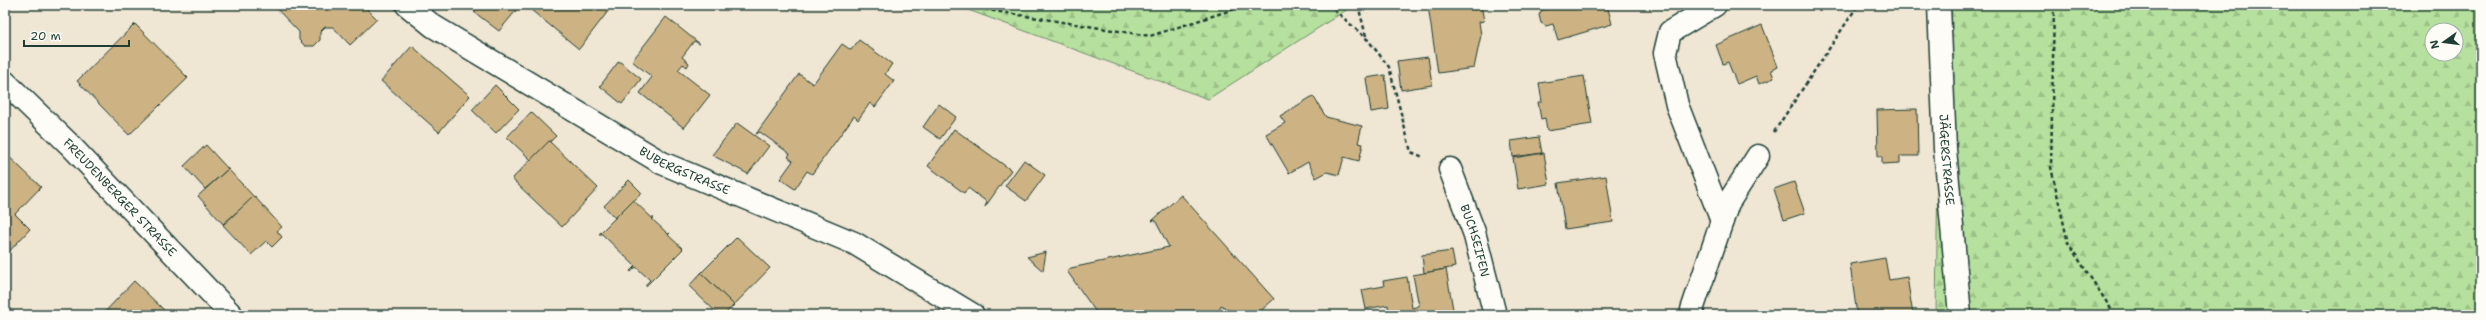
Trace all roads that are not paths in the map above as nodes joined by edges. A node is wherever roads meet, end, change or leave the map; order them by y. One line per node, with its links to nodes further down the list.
1 (407, 5): 9 (street, BUBERGSTRASSE)
2 (1715, 5): 7 (street)
3 (1939, 5): 12 (street, JÄGERSTRASSE)
4 (5, 82): 8 (street, FREUDENBERGER STRASSE)
5 (1758, 156): 7 (street)
6 (1450, 169): 10 (street, BUCHSEIFEN)
7 (1722, 221): 11 (street)
8 (232, 315)
9 (973, 315)
10 (1495, 315)
11 (1693, 315)
12 (1960, 315)

